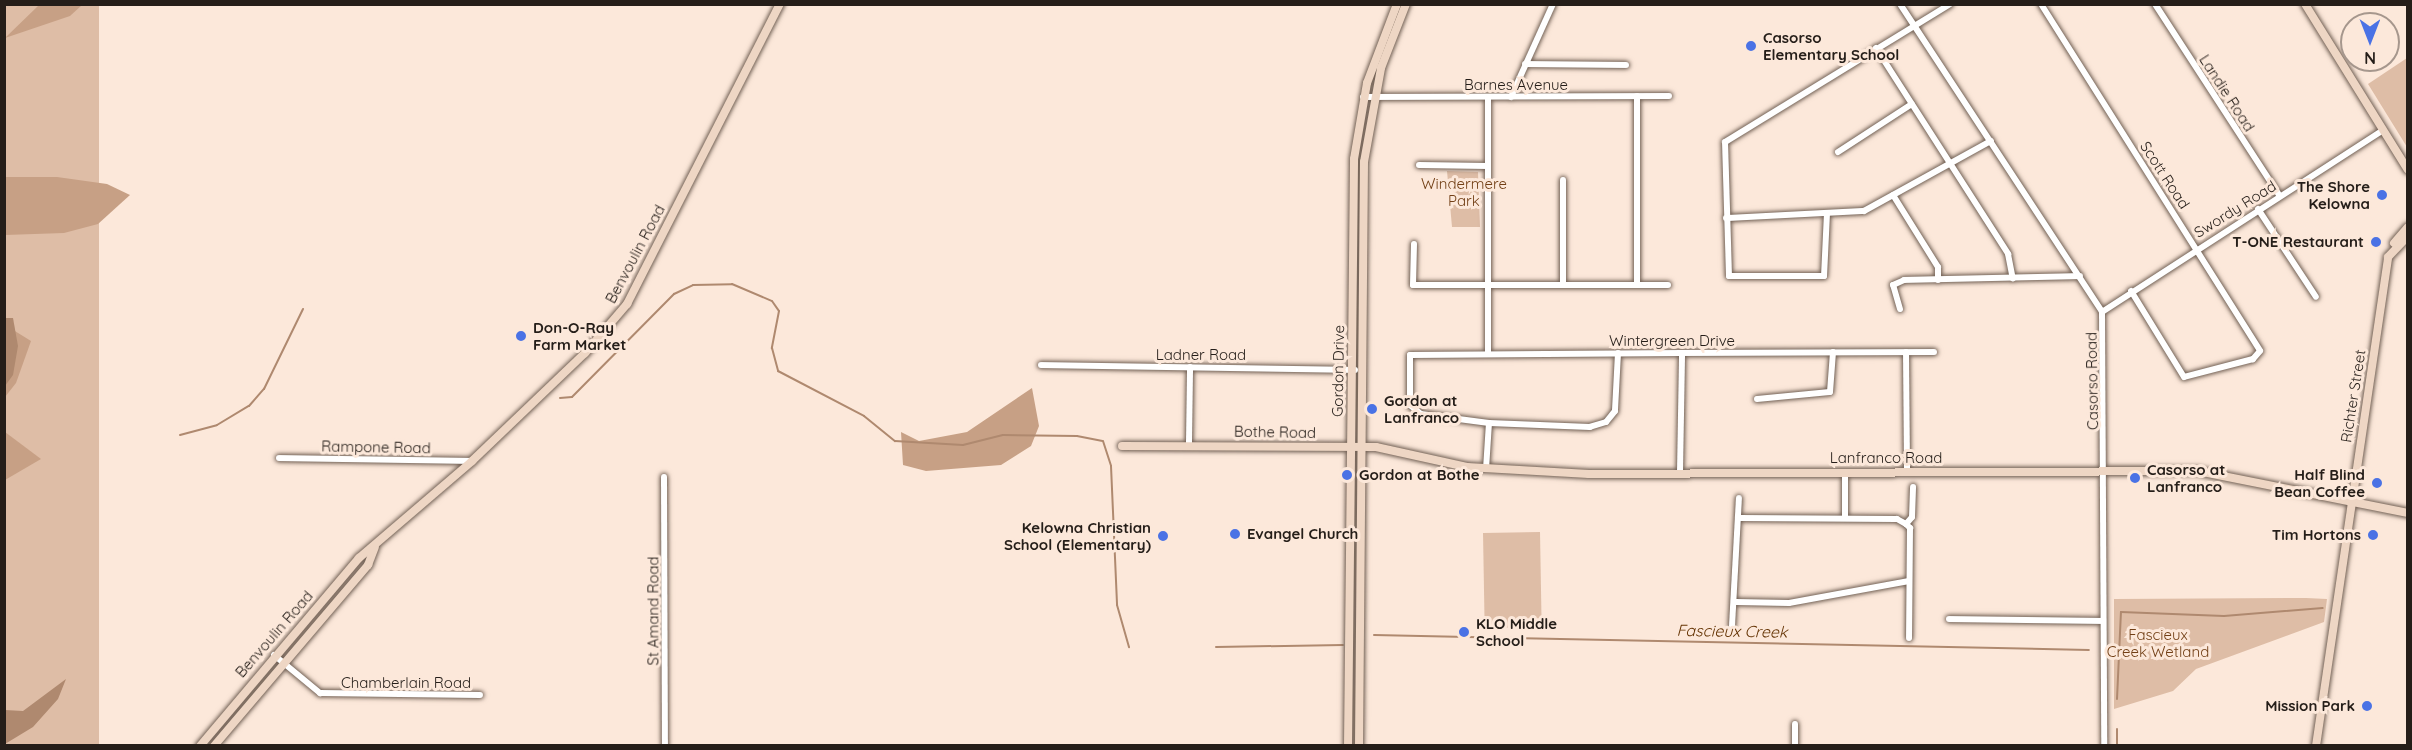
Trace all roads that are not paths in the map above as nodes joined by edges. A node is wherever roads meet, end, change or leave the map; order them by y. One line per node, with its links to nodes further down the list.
1 (780, 4): 66 (main road, Benvoulin Road)
2 (1397, 4): 18 (main road, Gordon Drive)
3 (1406, 4): 19 (main road, Gordon Drive)
4 (1553, 4): 12 (street)
5 (1900, 4): 10 (street, Casorso Road)
6 (1950, 4): 10 (street)
7 (2041, 4): 37 (street, Scott Road)
8 (2155, 4): 30 (street, Landie Road)
9 (2305, 4): 21 (main road)
10 (1915, 26): 11 (street); 22 (street, Casorso Road)
11 (1876, 48): 20 (street); 33 (street)
12 (1525, 64): 13 (street); 17 (street)
13 (1626, 65)
14 (1637, 96): 15 (street, Barnes Avenue); 17 (street, Barnes Avenue); 44 (street)
15 (1669, 96)
16 (1488, 97): 17 (street, Barnes Avenue); 19 (street, Barnes Avenue); 26 (street)
17 (1511, 97)
18 (1363, 98): 19 (street, Barnes Avenue); 58 (main road, Gordon Drive)
19 (1374, 98): 58 (main road, Gordon Drive)
20 (1912, 104): 23 (street); 24 (street)
21 (2383, 130): 27 (main road); 30 (street, Swordy Road)
22 (1991, 141): 24 (street); 39 (street, Casorso Road)
23 (1838, 152)
24 (1950, 164): 29 (street); 40 (street)
25 (1419, 165): 26 (street)
26 (1488, 166): 42 (street)
27 (2408, 170)
28 (1563, 180): 43 (street)
29 (1893, 195): 32 (street); 41 (street)
30 (2279, 195): 31 (street, Swordy Road)
31 (2258, 209): 37 (street, Swordy Road); 47 (street)
32 (1827, 213): 33 (street); 33 (street)
33 (1726, 218)
34 (2408, 227): 38 (main road)
35 (2408, 236): 38 (main road)
36 (1414, 244): 42 (street)
37 (2198, 247): 46 (street, Swordy Road); 46 (street, Scott Road)
38 (2388, 257): 75 (main road, Richter Street)
39 (2080, 276): 40 (street); 49 (street, Casorso Road)
40 (2013, 279): 41 (street)
41 (1938, 280): 48 (street)
42 (1488, 285): 43 (street); 55 (street)
43 (1563, 285): 44 (street)
44 (1637, 285): 45 (street)
45 (1668, 285)
46 (2131, 291): 49 (street, Swordy Road)
47 (2316, 297)
48 (1900, 309)
49 (2102, 312): 68 (street, Casorso Road)
50 (1833, 352): 51 (street, Wintergreen Drive); 54 (street, Wintergreen Drive); 59 (street)
51 (1906, 352): 52 (street, Wintergreen Drive); 71 (street)
52 (1934, 352)
53 (1618, 353): 54 (street, Wintergreen Drive); 55 (street, Wintergreen Drive); 60 (street)
54 (1682, 353): 69 (street)
55 (1488, 354): 60 (street, Wintergreen Drive)
56 (1041, 364): 57 (street, Ladner Road)
57 (1190, 367): 58 (street, Ladner Road); 61 (street)
58 (1356, 370): 63 (main road, Gordon Drive); 64 (main road, Gordon Drive)
59 (1758, 399)
60 (1489, 423): 67 (street)
61 (1189, 443): 62 (main road, Bothe Road); 63 (main road, Bothe Road)
62 (1122, 446)
63 (1350, 446): 64 (main road, Bothe Road); 94 (main road, Gordon Drive)
64 (1362, 447): 67 (main road, Lanfranco Road); 95 (main road, Gordon Drive)
65 (279, 458): 66 (street, Rampone Road)
66 (472, 460): 80 (main road, Benvoulin Road)
67 (1486, 469): 69 (main road, Lanfranco Road)
68 (2105, 470): 71 (main road, Lanfranco Road); 75 (main road, Lanfranco Road); 84 (street, Casorso Road)
69 (1680, 472): 70 (main road, Lanfranco Road)
70 (1845, 472): 71 (main road, Lanfranco Road); 78 (street)
71 (1907, 472)
72 (664, 477): 93 (street, St Amand Road)
73 (1912, 487): 79 (street)
74 (1739, 498): 77 (street)
75 (2351, 500): 76 (main road, Lanfranco Road); 98 (main road, Richter Street)
76 (2408, 513)
77 (1739, 518): 78 (street); 82 (street)
78 (1845, 518): 79 (street)
79 (1906, 524): 81 (street)
80 (375, 546): 87 (main road, Benvoulin Road); 88 (main road, Benvoulin Road)
81 (1909, 582): 82 (street); 86 (street)
82 (1736, 602): 85 (street)
83 (1949, 618): 84 (street)
84 (2103, 621): 97 (street, Casorso Road)
85 (1732, 626)
86 (1909, 638)
87 (274, 655): 88 (street, Chamberlain Road); 91 (main road, Benvoulin Road)
88 (282, 662): 89 (street, Chamberlain Road); 92 (main road, Benvoulin Road)
89 (480, 696)
90 (1795, 724): 96 (street)
91 (200, 746)
92 (214, 746)
93 (665, 746)
94 (1348, 746)
95 (1359, 746)
96 (1795, 746)
97 (2104, 746)
98 (2316, 746)

